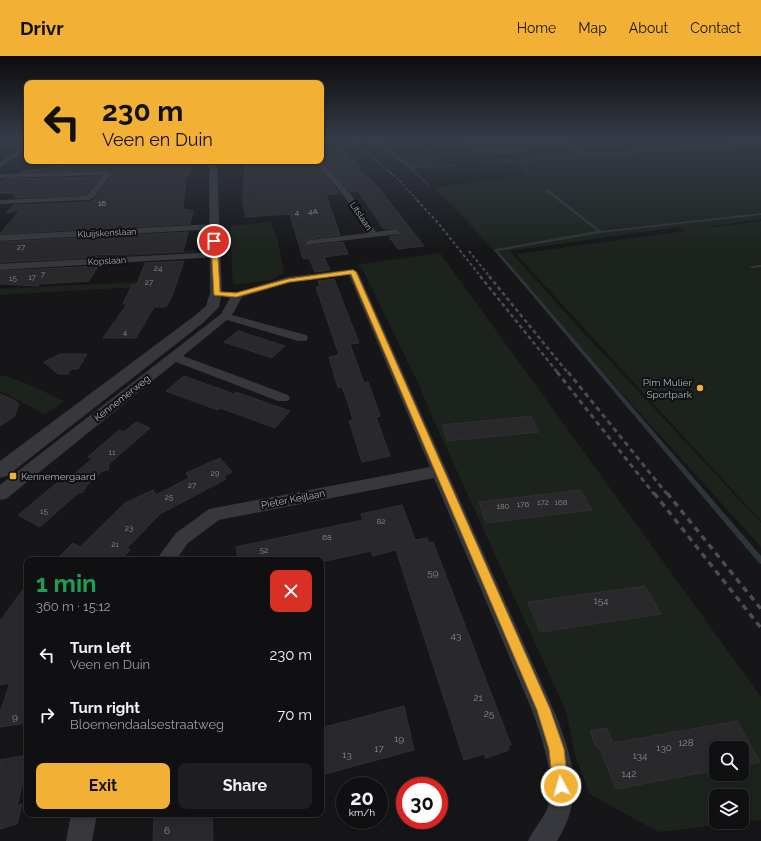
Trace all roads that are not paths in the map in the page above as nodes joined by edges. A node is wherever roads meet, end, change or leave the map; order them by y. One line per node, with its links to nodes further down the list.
1 (18, 176): 5 (street)
2 (106, 177): 6 (street)
3 (213, 177): 7 (street)
4 (331, 177): 9 (street, Litslaan)
5 (8, 186)
6 (0, 202)
7 (214, 228): 10 (street, Kluijskenslaan); 12 (street)
8 (396, 232): 9 (street, Litslaan)
9 (374, 235): 11 (street, Litslaan)
10 (0, 238)
11 (309, 243)
12 (214, 255): 14 (street, Kopslaan); 17 (street)
13 (761, 266): 15 (lane)
14 (0, 267)
15 (752, 267)
16 (236, 295): 17 (street); 18 (street, Kennemerweg); 23 (street)
17 (214, 300): 22 (street, Kennemerweg)
18 (225, 316): 19 (street); 20 (street, Kennemerweg)
19 (302, 338)
20 (175, 357): 21 (street); 24 (street, Kennemerweg)
21 (283, 398)
22 (0, 471)
23 (438, 471): 25 (street, Pieter Keijlaan); 28 (street)
24 (0, 494)
25 (167, 557)
26 (83, 817): 27 (street)
27 (79, 841)
28 (541, 841)

